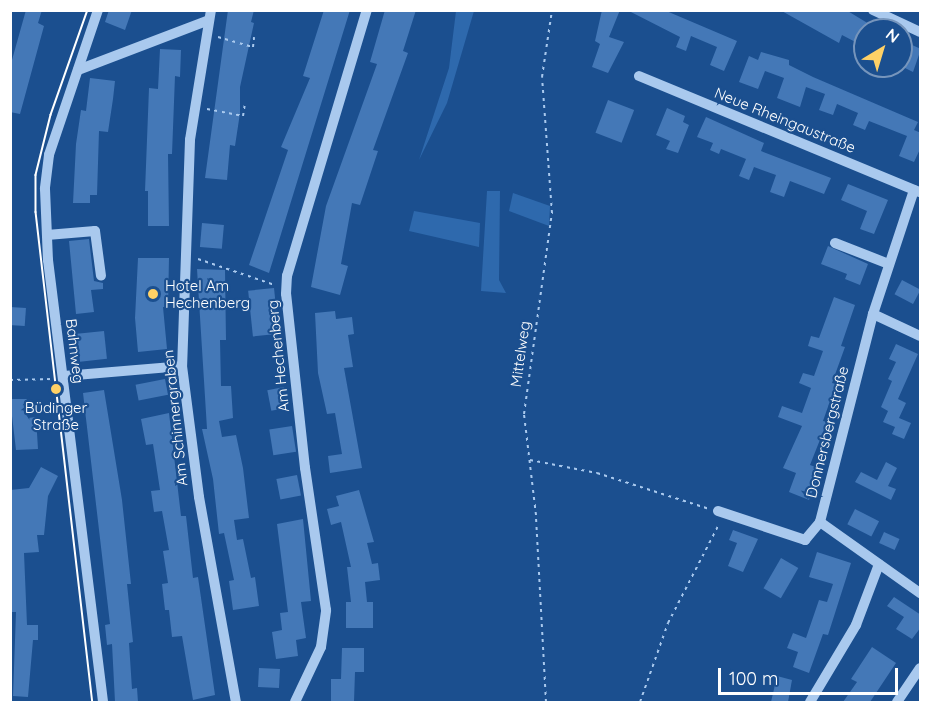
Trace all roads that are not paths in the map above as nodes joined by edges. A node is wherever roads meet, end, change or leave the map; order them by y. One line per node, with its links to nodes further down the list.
1 (98, 10): 6 (street, Bahnweg)
2 (367, 10): 24 (street, Am Hechenberg)
3 (873, 10): 5 (street)
4 (210, 15): 6 (street, Am Schinnergraben); 15 (street, Am Schinnergraben)
5 (921, 32)
6 (78, 70): 9 (street, Bahnweg)
7 (639, 76): 8 (street, Neue Rheingaustraße)
8 (917, 191): 11 (street, Donnersbergstraße)
9 (47, 235): 12 (street); 16 (street, Bahnweg)
10 (835, 243): 11 (street)
11 (889, 264): 13 (street, Donnersbergstraße)
12 (101, 276)
13 (873, 314): 14 (street); 18 (street, Donnersbergstraße)
14 (921, 336)
15 (182, 366): 16 (street); 23 (street, Am Schinnergraben)
16 (64, 376): 22 (street, Bahnweg)
17 (721, 512): 18 (street)
18 (820, 522): 19 (street, Donnersbergstraße)
19 (879, 564): 20 (street, Donnersbergstraße); 25 (street)
20 (921, 593)
21 (921, 668): 26 (street)
22 (103, 702)
23 (236, 702)
24 (295, 702)
25 (810, 702)
26 (897, 702)

